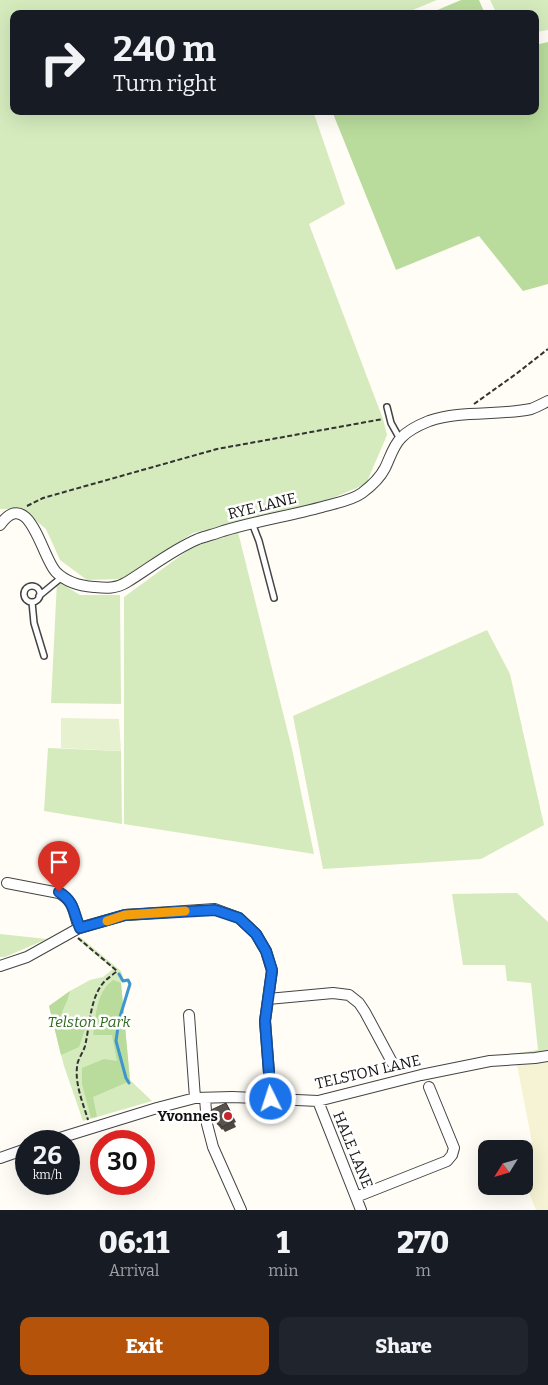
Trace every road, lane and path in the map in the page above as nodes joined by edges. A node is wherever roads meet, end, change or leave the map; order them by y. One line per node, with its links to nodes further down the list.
1 (548, 349): 3 (path)
2 (548, 401): 6 (street, RYE LANE)
3 (474, 404)
4 (387, 407): 5 (lane)
5 (391, 423): 6 (lane); 7 (path)
6 (400, 439): 8 (street, RYE LANE)
7 (17, 514): 9 (street); 10 (street)
8 (252, 523): 10 (street, RYE LANE); 12 (lane)
9 (0, 525)
10 (62, 577): 11 (lane)
11 (39, 596): 13 (lane); 13 (lane)
12 (274, 598)
13 (32, 602): 14 (lane)
14 (44, 656)
15 (7, 883): 16 (street)
16 (75, 930): 17 (street); 18 (street); 26 (path)
17 (0, 966)
18 (268, 999): 21 (street); 24 (street)
19 (189, 1015): 23 (street)
20 (548, 1056): 25 (street, TELSTON LANE)
21 (393, 1064)
22 (428, 1087): 30 (street)
23 (200, 1098): 24 (street, TELSTON LANE); 26 (street, TELSTON LANE); 31 (street)
24 (271, 1099): 25 (street, TELSTON LANE)
25 (318, 1101): 30 (street, HALE LANE)
26 (90, 1128): 27 (street, TELSTON LANE)
27 (80, 1131)
28 (15, 1153): 29 (street)
29 (0, 1158)
30 (356, 1197): 32 (street, HALE LANE)
31 (241, 1210)
32 (361, 1210)

